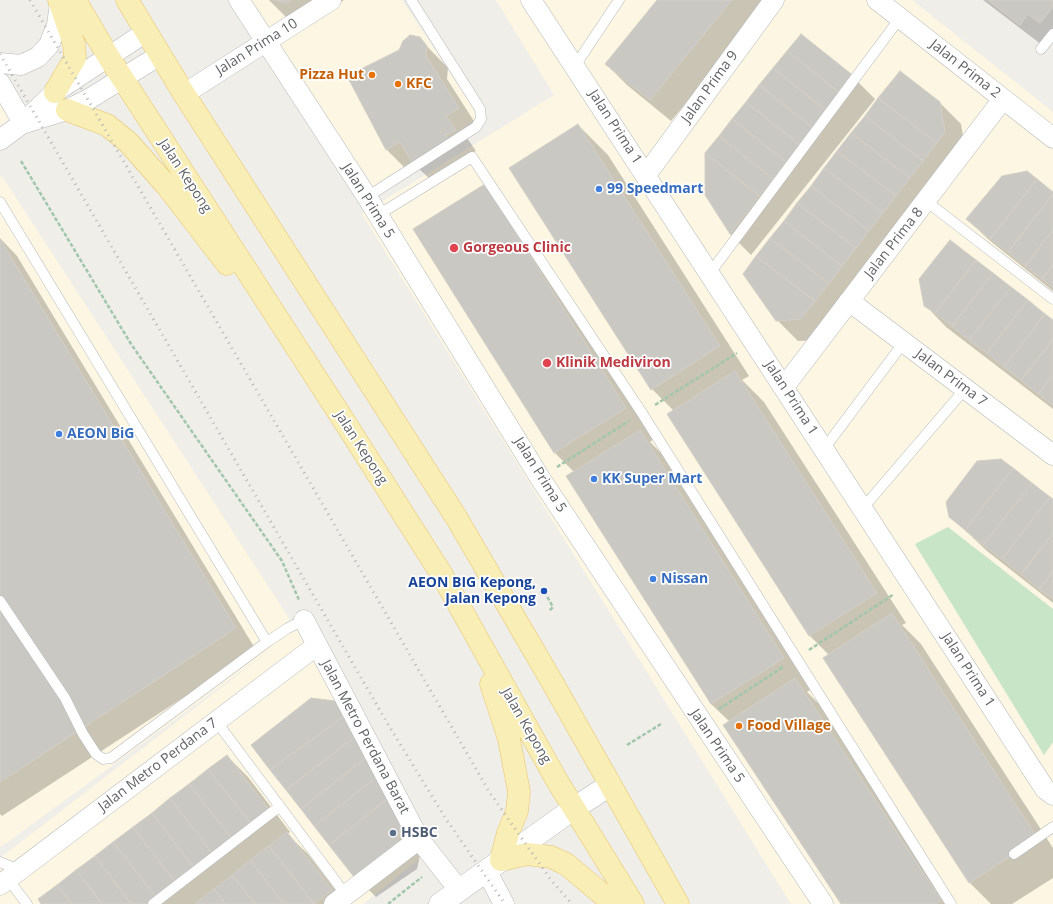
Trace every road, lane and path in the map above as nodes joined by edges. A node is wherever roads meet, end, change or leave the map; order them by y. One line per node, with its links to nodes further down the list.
1 (127, 0): 11 (main road)
2 (239, 0): 13 (street, Jalan Prima 5)
3 (331, 0): 13 (street, Jalan Prima 10)
4 (411, 0): 30 (lane)
5 (531, 0): 18 (street, Jalan Prima 1)
6 (619, 0): 18 (lane)
7 (774, 0): 29 (street, Jalan Prima 9)
8 (877, 0): 10 (street, Jalan Prima 2)
9 (65, 1): 16 (main road, Jalan Kepong); 17 (street); 21 (main road)
10 (900, 18): 23 (street, Jalan Prima 2); 34 (lane)
11 (146, 32): 15 (main road); 16 (street)
12 (1053, 34): 14 (lane)
13 (265, 42): 22 (street, Jalan Prima 10); 30 (street, Jalan Prima 5)
14 (1041, 50)
15 (160, 55): 19 (street); 22 (main road)
16 (108, 56): 19 (main road, Jalan Kepong); 21 (street)
17 (0, 63)
18 (575, 66): 29 (street, Jalan Prima 1)
19 (123, 79): 24 (street); 40 (main road, Jalan Kepong)
20 (0, 83): 25 (street)
21 (54, 92): 25 (street)
22 (184, 94): 60 (main road)
23 (1003, 99): 26 (street, Jalan Prima 2); 31 (street, Jalan Prima 8)
24 (67, 110): 25 (street); 40 (main road)
25 (23, 123): 27 (street)
26 (1053, 138)
27 (0, 140)
28 (21, 161): 53 (path)
29 (646, 175): 34 (street, Jalan Prima 1)
30 (367, 198): 33 (street, Jalan Prima 5)
31 (926, 201): 35 (street, Jalan Prima 8); 36 (lane)
32 (0, 202): 54 (lane)
33 (378, 215): 80 (street, Jalan Prima 5); 81 (lane)
34 (710, 273): 41 (street, Jalan Prima 1)
35 (850, 300): 37 (street, Jalan Prima 7); 41 (street, Jalan Prima 8)
36 (1053, 300)
37 (904, 342): 42 (street, Jalan Prima 7); 43 (lane)
38 (731, 356): 39 (path)
39 (721, 363)
40 (317, 380): 55 (main road, Jalan Kepong)
41 (784, 387): 43 (street, Jalan Prima 1)
42 (965, 389): 44 (street, Jalan Prima 7); 47 (lane)
43 (824, 449): 47 (street, Jalan Prima 1)
44 (1053, 455)
45 (573, 457): 46 (path)
46 (563, 463)
47 (863, 508): 61 (street, Jalan Prima 1)
48 (540, 593): 52 (path)
49 (886, 600): 51 (path)
50 (0, 601): 54 (lane)
51 (878, 605)
52 (549, 611)
53 (304, 620): 54 (lane); 56 (street, Jalan Metro Perdana Barat)
54 (267, 642)
55 (479, 644): 63 (main road, Jalan Kepong); 67 (main road)
56 (316, 646): 57 (street, Jalan Metro Perdana 7); 65 (street, Jalan Metro Perdana Barat)
57 (216, 721): 62 (lane); 68 (street, Jalan Metro Perdana 7)
58 (661, 724): 59 (path)
59 (627, 745)
60 (610, 785): 63 (street); 79 (main road)
61 (1050, 788)
62 (280, 806): 71 (lane); 73 (lane)
63 (573, 809): 67 (street); 78 (main road, Jalan Kepong)
64 (1053, 827): 66 (lane)
65 (419, 839): 70 (street, Jalan Metro Perdana Barat); 71 (street)
66 (1014, 854)
67 (494, 865): 70 (street); 76 (street); 77 (main road)
68 (7, 874): 72 (lane)
69 (422, 878): 74 (path)
70 (459, 890): 75 (street)
71 (340, 899)
72 (27, 904)
73 (153, 904)
74 (388, 904)
75 (440, 904)
76 (504, 904)
77 (614, 904)
78 (633, 904)
79 (678, 904)
80 (823, 904)
81 (951, 904)

